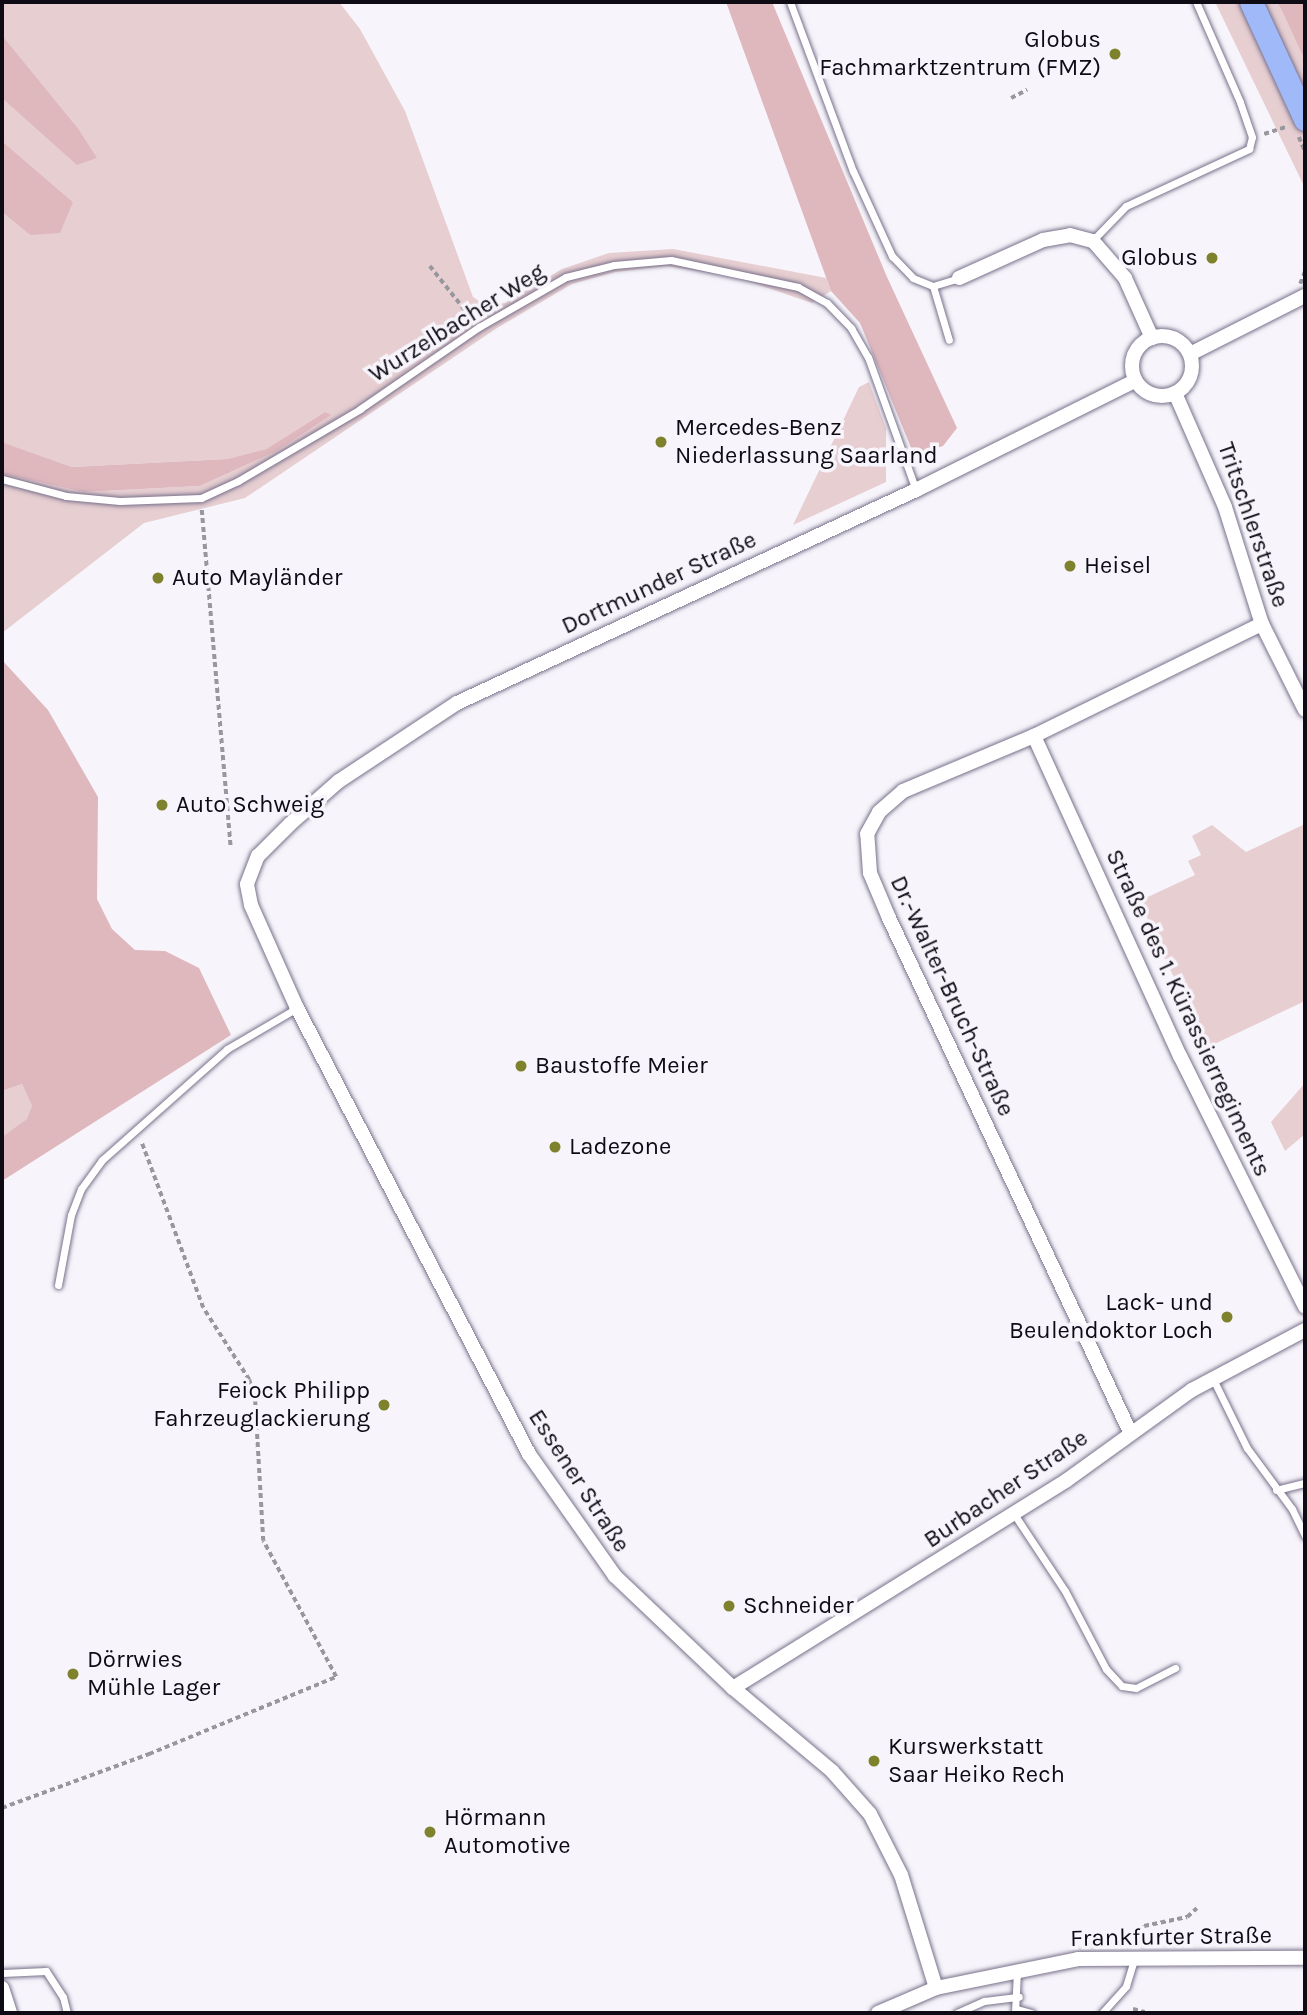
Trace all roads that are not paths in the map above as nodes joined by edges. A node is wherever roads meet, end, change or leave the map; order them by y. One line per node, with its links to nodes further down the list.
1 (790, 2): 7 (lane)
2 (1196, 2): 5 (lane)
3 (1251, 2): 4 (main road)
4 (1299, 122)
5 (1093, 240): 6 (street); 9 (street)
6 (959, 278): 7 (lane)
7 (933, 286): 10 (lane)
8 (1305, 296): 11 (street)
9 (1152, 338): 11 (street); 12 (street)
10 (949, 340)
11 (1190, 354): 13 (street)
12 (1135, 381): 13 (street); 15 (street, Dortmunder Straße)
13 (1175, 393): 16 (street, Tritschlerstraße)
14 (2, 479): 15 (lane, Wurzelbacher Weg)
15 (916, 490): 19 (street, Dortmunder Straße)
16 (1262, 624): 17 (street, Tritschlerstraße); 18 (street, Dr.-Walter-Bruch-Straße)
17 (1305, 710)
18 (1034, 736): 22 (street, Straße des 1. Kürassierregiments); 25 (street, Dr.-Walter-Bruch-Straße)
19 (247, 884): 20 (street, Essener Straße)
20 (297, 1008): 21 (lane); 31 (street, Essener Straße)
21 (58, 1285)
22 (1305, 1307)
23 (1305, 1330): 24 (street, Burbacher Straße)
24 (1213, 1379): 25 (street, Burbacher Straße); 27 (lane)
25 (1130, 1432): 28 (street, Burbacher Straße)
26 (1305, 1483): 27 (lane)
27 (1276, 1490): 29 (lane)
28 (1014, 1514): 30 (lane); 31 (street, Burbacher Straße)
29 (1305, 1536)
30 (1175, 1668)
31 (733, 1688): 36 (street, Essener Straße)
32 (1135, 1956): 33 (street, Frankfurter Straße); 34 (street, Frankfurter Straße); 45 (lane)
33 (1305, 1958)
34 (1016, 1969): 36 (street, Frankfurter Straße); 38 (lane)
35 (2, 1973): 41 (lane)
36 (936, 1988): 42 (street, Frankfurter Straße)
37 (2, 1989): 40 (street)
38 (1018, 1997): 39 (lane); 43 (lane)
39 (1016, 2011): 44 (lane)
40 (10, 2013)
41 (66, 2013)
42 (877, 2013)
43 (957, 2013)
44 (1031, 2013)
45 (1102, 2013)

